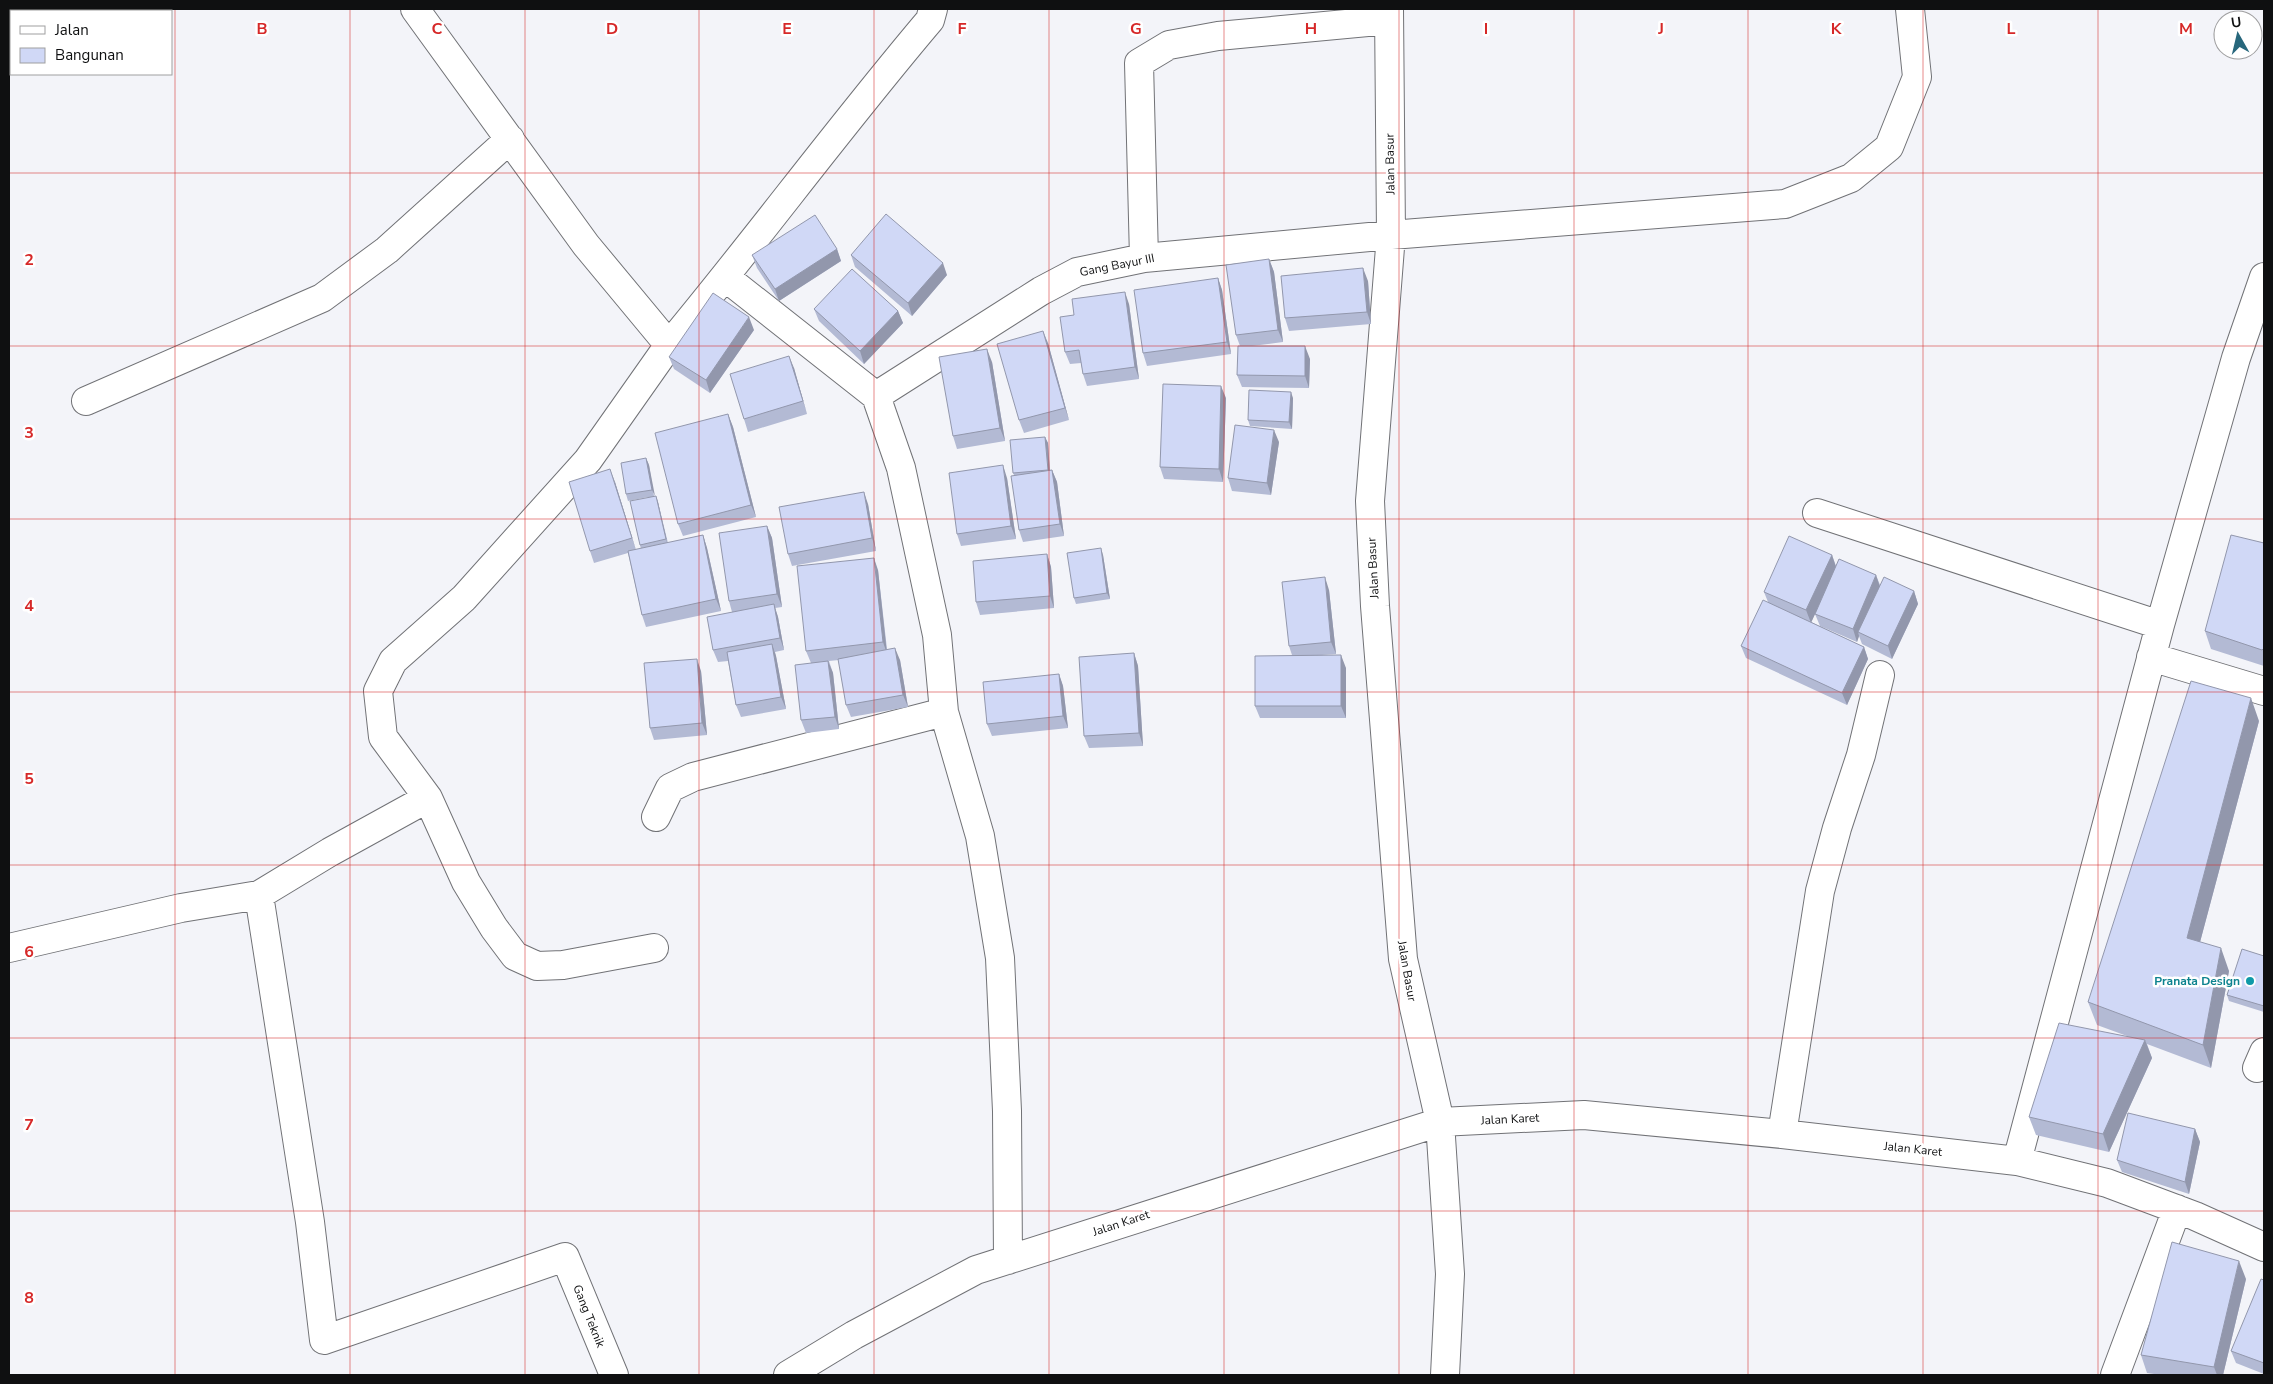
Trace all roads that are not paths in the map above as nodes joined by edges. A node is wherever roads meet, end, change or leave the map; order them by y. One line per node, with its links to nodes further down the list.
1 (416, 9): 5 (street)
2 (933, 9): 8 (street)
3 (1910, 9): 6 (street, Gang Bayur III)
4 (1389, 14): 6 (street, Jalan Basur); 7 (street)
5 (510, 139): 10 (street); 12 (street)
6 (1391, 235): 7 (street, Gang Bayur III); 24 (street, Jalan Basur)
7 (1144, 258): 11 (street, Gang Bayur III)
8 (725, 278): 10 (street); 11 (street)
9 (2264, 278): 14 (street)
10 (669, 345): 19 (street)
11 (876, 396): 18 (street)
12 (86, 401)
13 (1817, 514): 14 (street)
14 (2160, 625): 15 (street)
15 (2151, 657): 17 (street); 26 (street)
16 (1880, 675): 25 (street)
17 (2264, 691)
18 (944, 712): 20 (street); 29 (street)
19 (428, 798): 21 (street); 23 (street)
20 (656, 817)
21 (259, 894): 22 (street); 30 (street, Gang Teknik)
22 (9, 948)
23 (654, 948)
24 (1440, 1122): 25 (street, Jalan Karet); 29 (street, Jalan Karet); 32 (street, Jalan Basur)
25 (1782, 1134): 26 (street, Jalan Karet)
26 (2017, 1161): 27 (street, Jalan Karet)
27 (2177, 1210): 28 (street, Jalan Karet); 33 (street)
28 (2264, 1247)
29 (1008, 1260): 31 (street, Jalan Karet)
30 (614, 1375)
31 (788, 1375)
32 (1445, 1375)
33 (2115, 1375)

